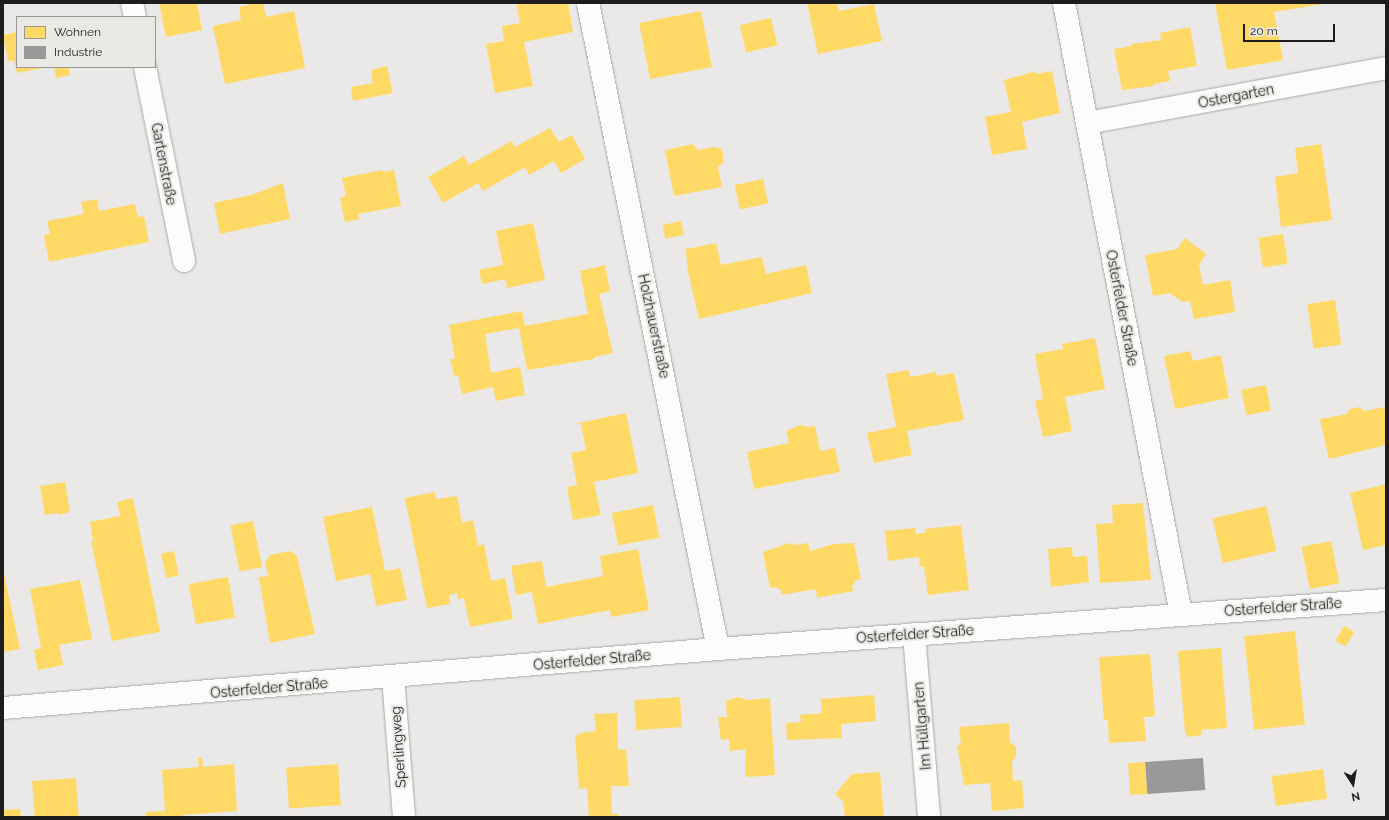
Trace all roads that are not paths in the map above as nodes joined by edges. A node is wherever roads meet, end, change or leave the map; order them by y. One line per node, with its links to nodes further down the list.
1 (132, 3): 4 (street)
2 (588, 3): 12 (street, Holzhauerstraße)
3 (1064, 3): 7 (street, Osterfelder Straße)
4 (135, 16)
5 (145, 68): 8 (street, Gartenstraße)
6 (1386, 68): 7 (street, Ostergarten)
7 (1087, 124): 10 (street, Osterfelder Straße)
8 (184, 261)
9 (1386, 600): 10 (street, Osterfelder Straße)
10 (1181, 614): 11 (street, Osterfelder Straße)
11 (914, 634): 12 (street, Osterfelder Straße); 16 (street, Im Hüllgarten)
12 (718, 649): 13 (street, Osterfelder Straße)
13 (393, 677): 14 (street, Osterfelder Straße); 15 (street, Sperlingweg)
14 (3, 708)
15 (404, 817)
16 (929, 817)

